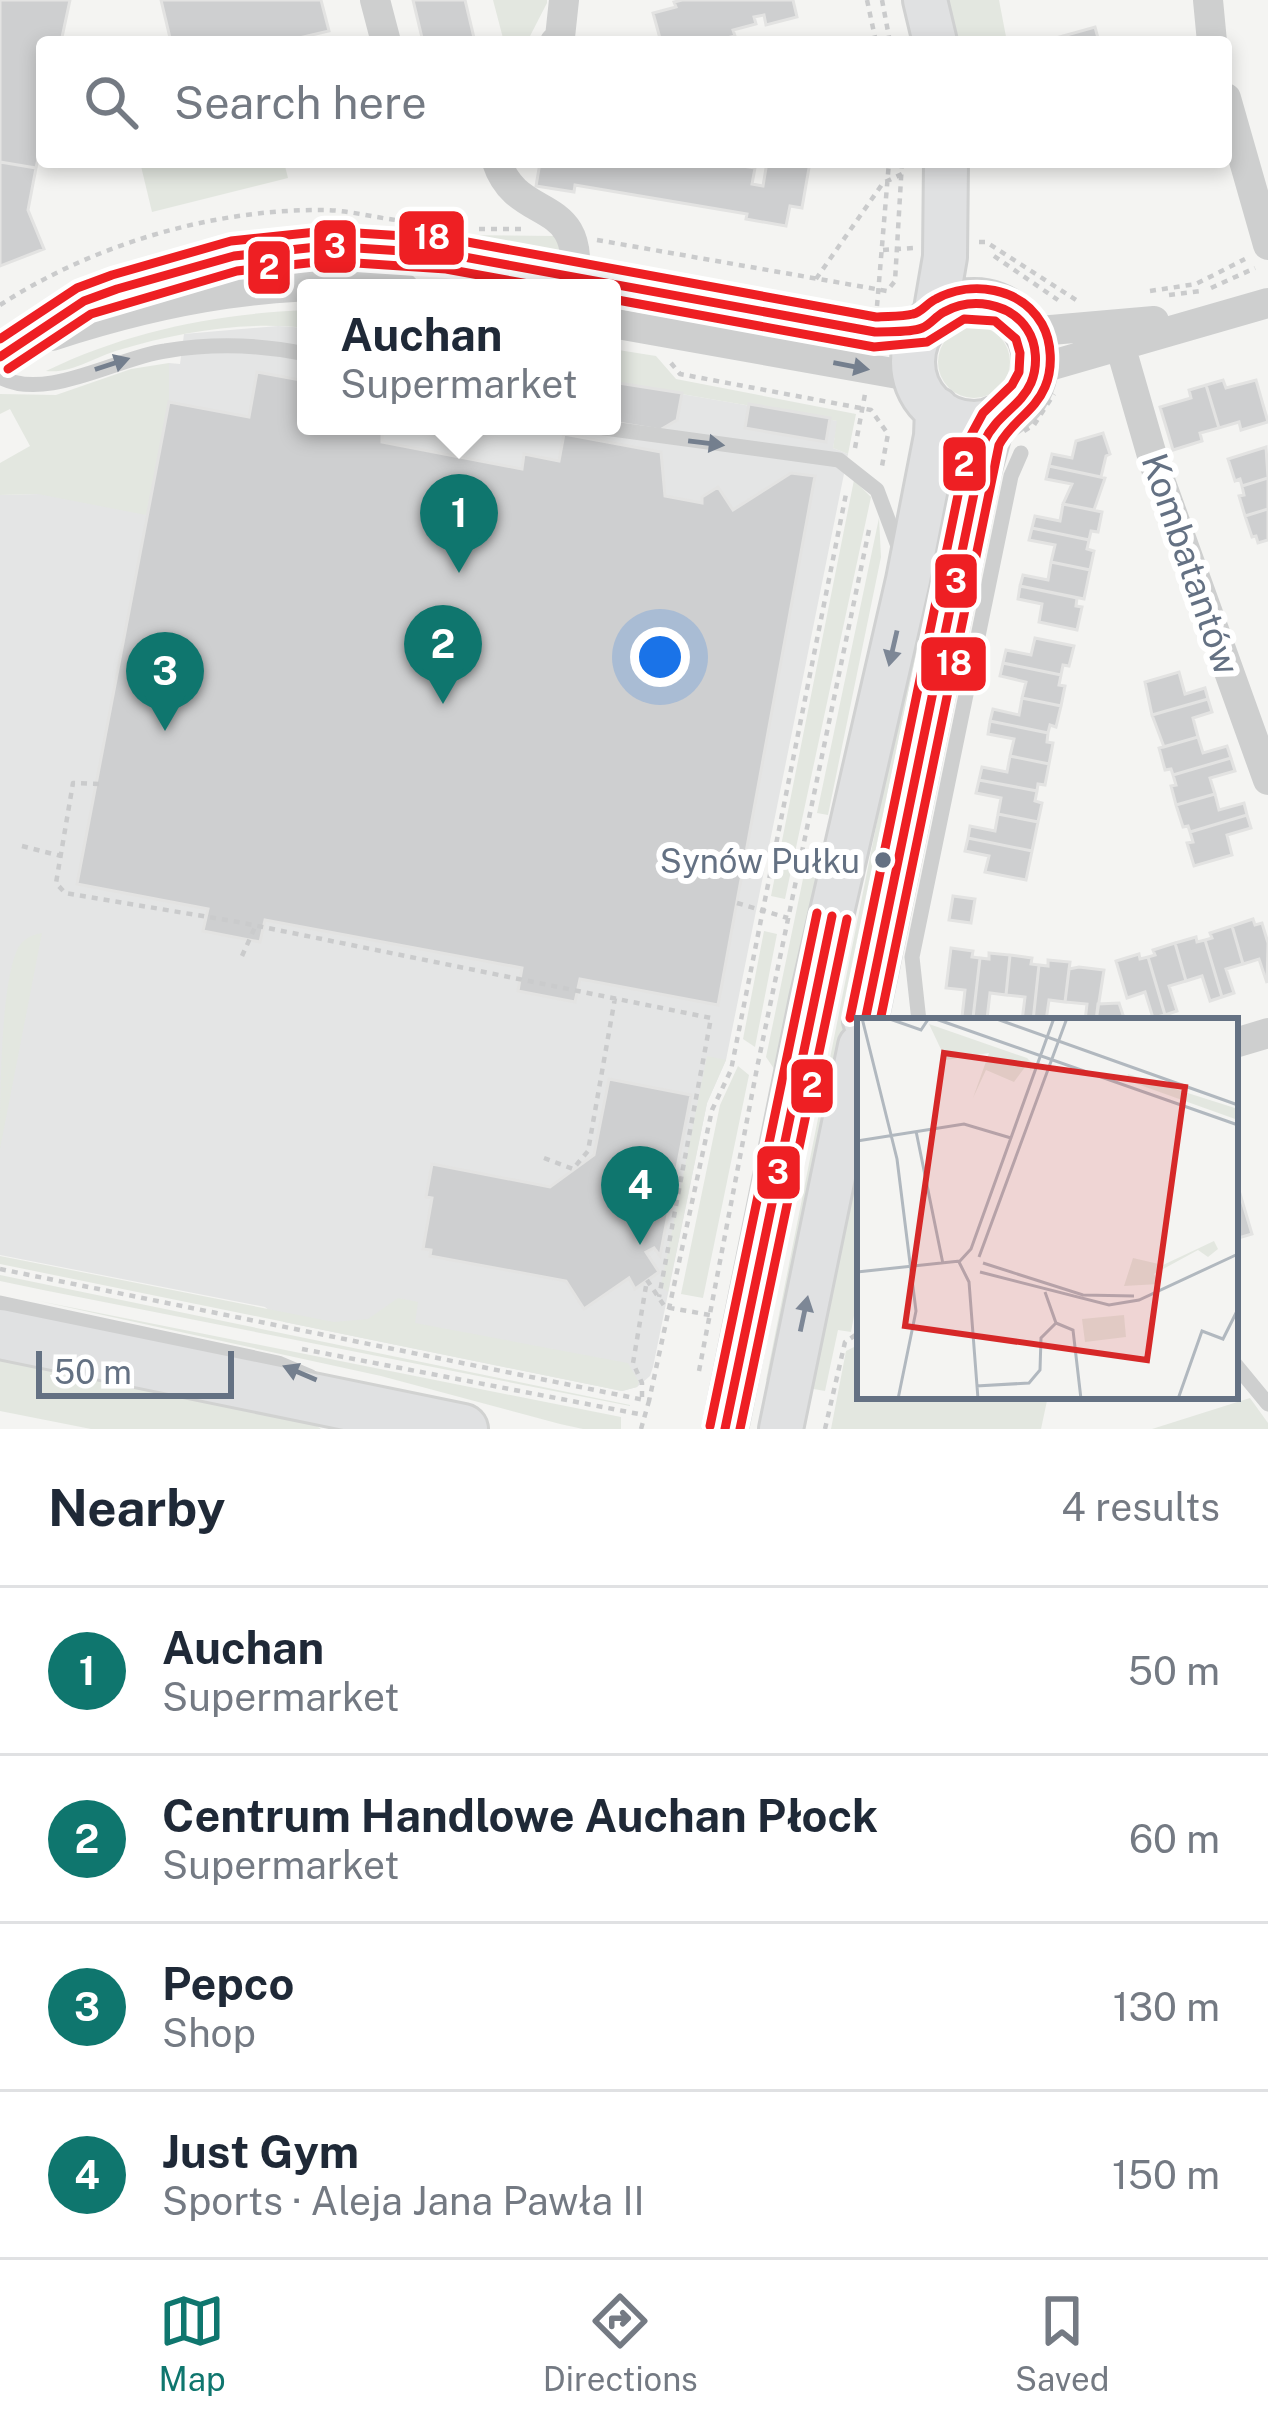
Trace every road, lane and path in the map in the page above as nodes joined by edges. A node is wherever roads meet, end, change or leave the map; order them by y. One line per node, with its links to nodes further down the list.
1 (375, 0): 7 (street)
2 (564, 0): 8 (street)
3 (867, 0): 9 (path)
4 (882, 0): 10 (path)
5 (925, 0): 11 (street)
6 (1208, 0): 12 (street)
7 (384, 36)
8 (562, 36)
9 (875, 36)
10 (889, 36)
11 (934, 36)
12 (1211, 36)
13 (1232, 128): 22 (street)
14 (500, 168): 25 (street)
15 (889, 168): 19 (path)
16 (948, 168): 20 (street)
17 (958, 168): 20 (street)
18 (902, 174): 19 (path)
19 (889, 180): 21 (path); 26 (path)
20 (969, 248): 20 (path); 21 (path); 29 (street); 32 (street)
21 (883, 250): 34 (path)
22 (1257, 252): 23 (path)
23 (1268, 265)
24 (554, 279): 36 (street)
25 (574, 279)
26 (816, 279)
27 (297, 287): 36 (street)
28 (621, 291): 34 (street)
29 (988, 302): 32 (street); 39 (street)
30 (1268, 303): 31 (street)
31 (1232, 311): 35 (street); 39 (street)
32 (929, 322): 34 (street); 42 (street)
33 (621, 325): 40 (street, one-way to 40)
34 (875, 332)
35 (1120, 345): 39 (street); 50 (street, Kombatantów)
36 (9, 352)
37 (297, 353): 41 (lane, one-way to 37)
38 (670, 362): 43 (path)
39 (1041, 362): 44 (street); 44 (path)
40 (871, 369): 42 (street); 43 (path)
41 (0, 376)
42 (926, 393): 44 (street); 49 (street)
43 (862, 407): 47 (path); 48 (path)
44 (1006, 427): 60 (street)
45 (621, 430): 47 (lane, one-way to 47)
46 (1021, 453): 61 (lane)
47 (852, 467): 48 (lane); 55 (path)
48 (877, 490): 49 (lane); 56 (path)
49 (908, 580): 83 (street, one-way to 83)
50 (1268, 781)
51 (99, 784): 53 (path)
52 (22, 846): 53 (path)
53 (61, 856): 57 (path)
54 (737, 903): 55 (path)
55 (762, 911): 56 (path); 69 (path)
56 (788, 919): 70 (path)
57 (256, 925): 58 (path); 59 (path)
58 (242, 956)
59 (615, 996): 65 (path); 67 (path)
60 (866, 1018)
61 (919, 1018)
62 (1268, 1033): 63 (street)
63 (1238, 1042)
64 (857, 1061): 84 (street, one-way to 64)
65 (544, 1158)
66 (0, 1270): 76 (path)
67 (659, 1297): 69 (path); 76 (path)
68 (0, 1303): 80 (lane, one-way to 68)
69 (671, 1308): 70 (path); 76 (path)
70 (710, 1315): 75 (path)
71 (0, 1334): 78 (main road)
72 (857, 1334): 85 (path)
73 (292, 1347): 79 (path)
74 (1238, 1368): 77 (lane)
75 (698, 1379)
76 (645, 1400): 79 (path)
77 (1268, 1405)
78 (327, 1414): 80 (main road)
79 (644, 1415): 82 (path)
80 (407, 1418): 81 (main road)
81 (463, 1429)
82 (641, 1429)
83 (725, 1429)
84 (781, 1429)
85 (825, 1429)

